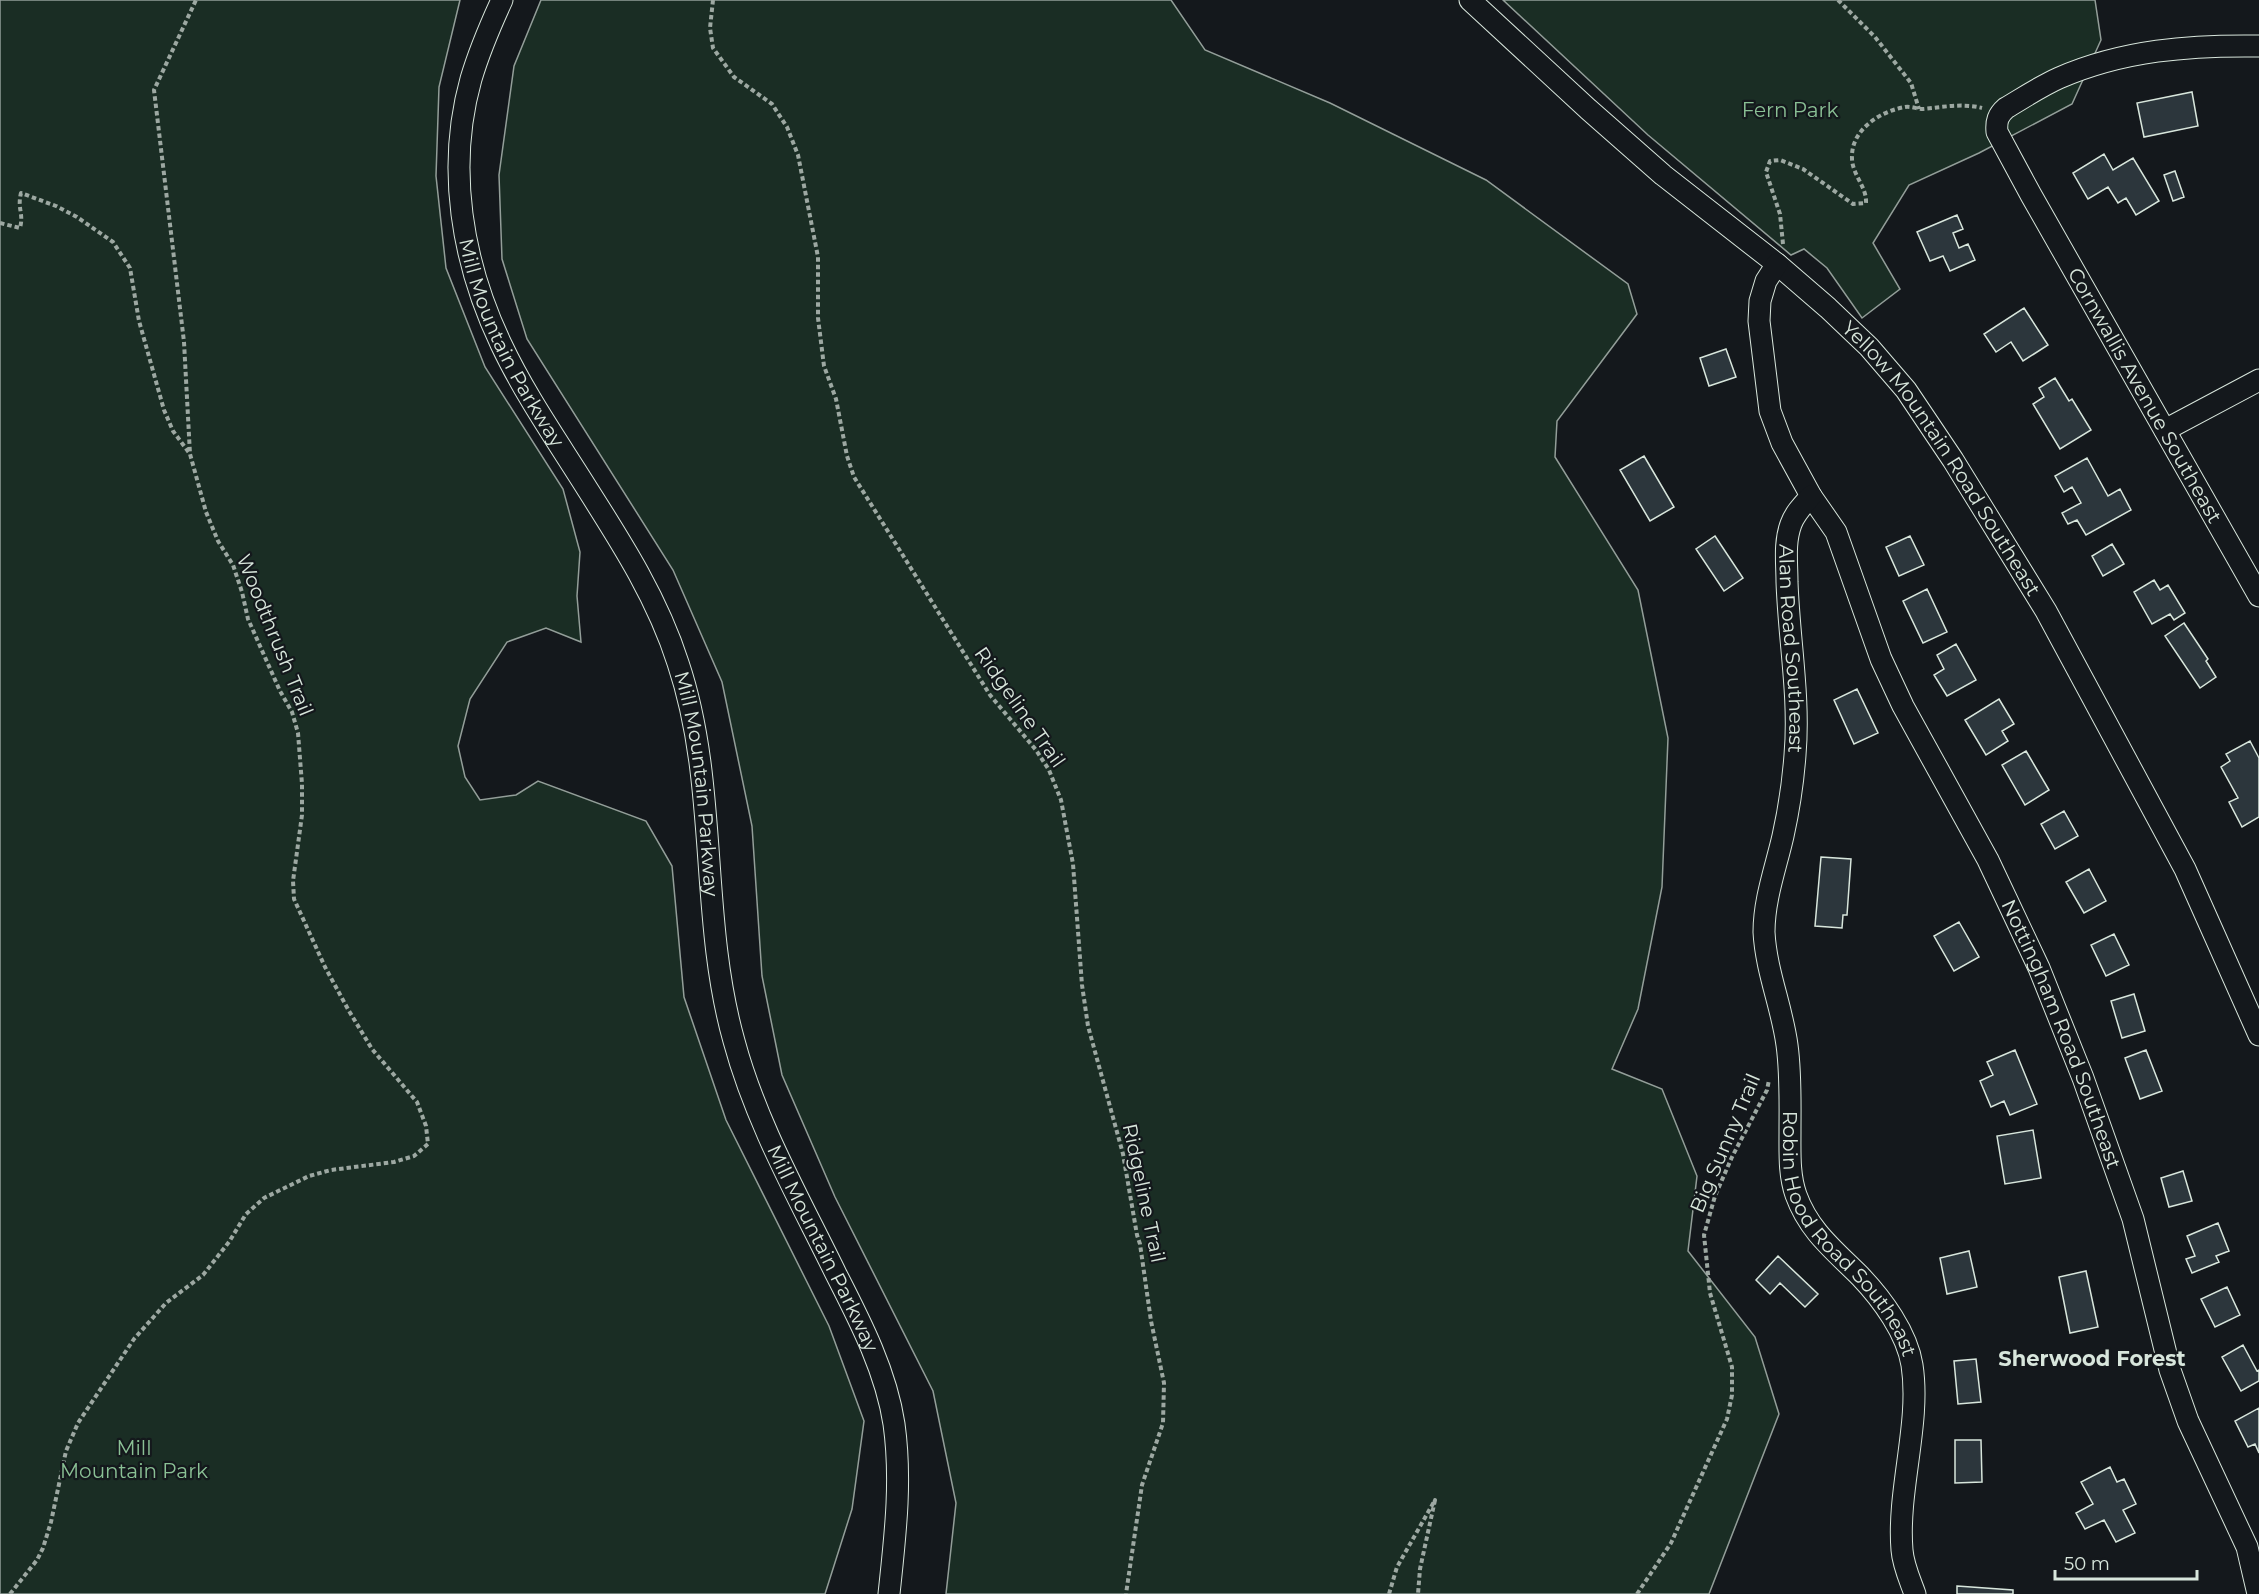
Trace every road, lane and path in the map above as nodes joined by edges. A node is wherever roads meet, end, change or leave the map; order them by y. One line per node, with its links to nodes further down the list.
1 (196, 0): 13 (path, Woodthrush Trail)
2 (502, 0): 20 (street, Mill Mountain Parkway)
3 (713, 0): 21 (path, Ridgeline Trail)
4 (1470, 0): 10 (street, Yellow Mountain Road Southeast)
5 (1838, 0): 7 (path)
6 (2259, 46): 8 (street)
7 (1919, 109): 8 (path); 10 (path)
8 (2000, 113): 12 (street, Cornwallis Avenue Southeast)
9 (0, 223): 13 (path)
10 (1777, 264): 14 (street); 17 (street, Yellow Mountain Road Southeast)
11 (2259, 380): 12 (street)
12 (2165, 430): 15 (street, Cornwallis Avenue Southeast)
13 (190, 454): 19 (path, Woodthrush Trail)
14 (1811, 496): 16 (street, Alan Road Southeast); 26 (street, Nottingham Road Southeast)
15 (2259, 596)
16 (1773, 873): 25 (street, Robin Hood Road Southeast)
17 (2259, 1035)
18 (1770, 1072): 24 (path, Big Sunny Trail)
19 (10, 1594)
20 (890, 1594)
21 (1126, 1594)
22 (1389, 1594): 23 (path)
23 (1418, 1594)
24 (1637, 1594)
25 (1915, 1594)
26 (2258, 1594)

